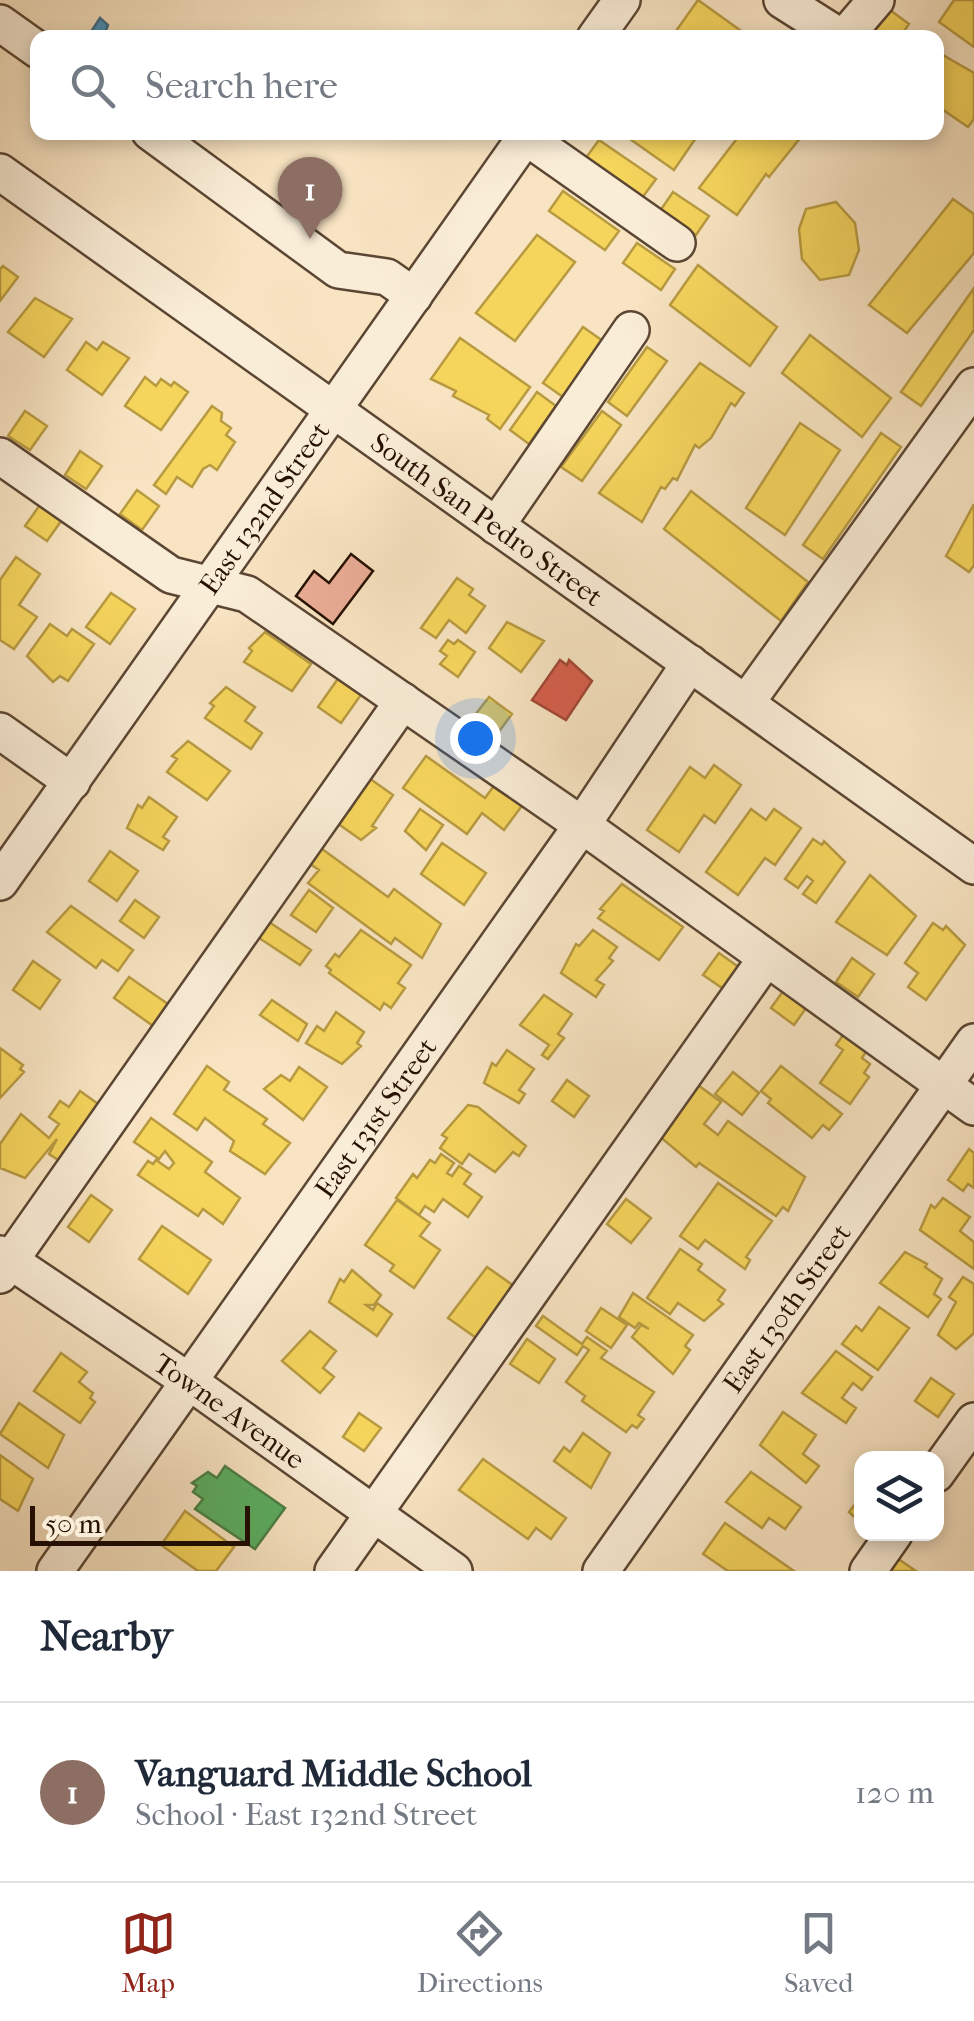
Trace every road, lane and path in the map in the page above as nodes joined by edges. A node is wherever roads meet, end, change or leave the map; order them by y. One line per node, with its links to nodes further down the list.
1 (622, 0): 5 (street)
2 (782, 0): 6 (street)
3 (876, 0): 7 (street)
4 (0, 23): 8 (street)
5 (601, 30)
6 (829, 30)
7 (850, 30)
8 (30, 44)
9 (161, 140): 14 (street)
10 (523, 140): 14 (street, East 132nd Street)
11 (534, 140): 13 (street)
12 (0, 172): 17 (street, South San Pedro Street)
13 (677, 244)
14 (414, 296): 17 (street, East 132nd Street)
15 (632, 330): 19 (street)
16 (974, 386): 23 (street)
17 (333, 412): 19 (street, South San Pedro Street); 20 (street, East 132nd Street)
18 (0, 456): 20 (street)
19 (496, 526): 21 (street, South San Pedro Street)
20 (210, 586): 22 (street); 25 (street, East 132nd Street)
21 (690, 663): 23 (street, South San Pedro Street); 26 (street, East 131st Street)
22 (403, 701): 26 (street); 33 (street)
23 (746, 703): 27 (street, South San Pedro Street)
24 (0, 731): 25 (street)
25 (72, 782): 28 (street, East 132nd Street)
26 (582, 825): 29 (street); 34 (street, East 131st Street)
27 (974, 866)
28 (0, 882)
29 (765, 960): 31 (street); 37 (street)
30 (974, 1042): 31 (street, East 130th Street)
31 (944, 1085): 32 (street); 42 (street, East 130th Street)
32 (974, 1107)
33 (3, 1263): 34 (street, Towne Avenue)
34 (188, 1380): 37 (street, Towne Avenue); 39 (street, East 131st Street)
35 (974, 1421): 36 (street)
36 (944, 1463)
37 (373, 1514): 40 (street); 41 (street, Towne Avenue)
38 (889, 1541): 43 (street)
39 (55, 1571)
40 (333, 1571)
41 (454, 1571)
42 (601, 1571)
43 (868, 1571)

